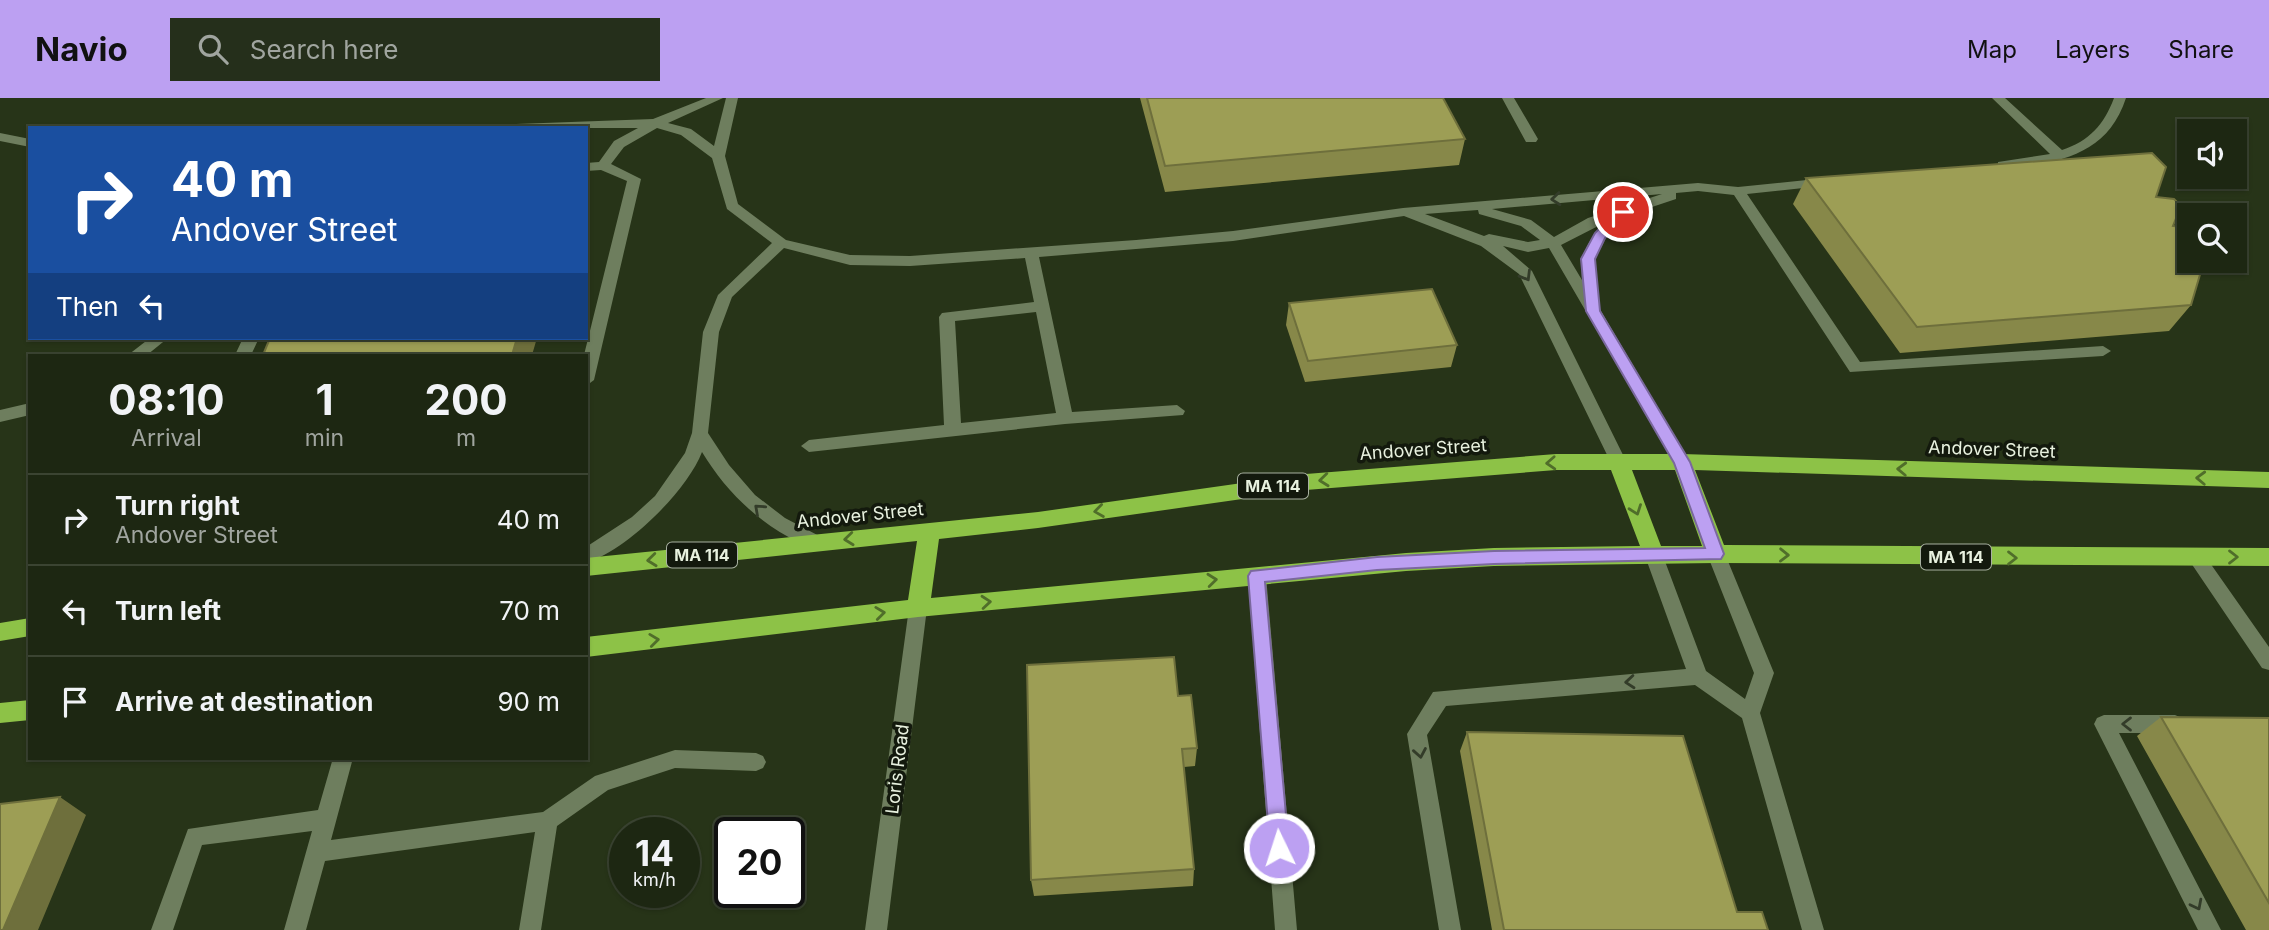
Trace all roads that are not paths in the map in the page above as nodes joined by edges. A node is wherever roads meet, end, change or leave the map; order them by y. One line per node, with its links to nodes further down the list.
1 (717, 98): 6 (street)
2 (732, 98): 11 (street)
3 (1508, 98): 9 (street)
4 (1998, 98): 12 (street)
5 (2120, 98): 12 (street)
6 (655, 123): 7 (street); 11 (street); 13 (street)
7 (572, 126)
8 (0, 137): 10 (street)
9 (1531, 139)
10 (28, 143)
11 (718, 156): 22 (street)
12 (2060, 156): 15 (street)
13 (603, 166): 14 (street); 30 (street)
14 (588, 167)
15 (1988, 167)
16 (1844, 181): 18 (street)
17 (1698, 187): 18 (street); 19 (street, one-way to 19); 20 (street)
18 (1738, 191): 28 (street)
19 (1403, 212): 21 (street); 23 (street); 24 (street)
20 (1623, 212): 23 (street); 26 (street)
21 (1466, 234): 23 (street); 39 (street, one-way to 39)
22 (780, 243): 24 (street); 36 (street)
23 (1553, 243): 26 (street)
24 (1031, 253): 25 (street)
25 (1042, 306): 34 (street); 35 (street)
26 (1593, 311): 38 (street)
27 (157, 340): 29 (street)
28 (2103, 351)
29 (137, 354)
30 (588, 372)
31 (28, 409): 33 (street)
32 (1177, 411): 34 (street)
33 (0, 416)
34 (1065, 418): 35 (street)
35 (953, 430): 37 (street)
36 (700, 433): 42 (street, one-way to 36); 44 (street)
37 (809, 446)
38 (1682, 462): 39 (highway, Andover Street / MA 114); 40 (highway, Andover Street / MA 114, one-way to 38); 43 (highway)
39 (1619, 463): 41 (highway, Andover Street / MA 114, one-way to 41); 45 (highway, one-way to 45)
40 (2269, 480)
41 (929, 531): 42 (highway, Andover Street / MA 114, one-way to 42); 50 (highway)
42 (817, 543): 48 (highway, Andover Street / MA 114, one-way to 48)
43 (1716, 554): 45 (highway, MA 114); 47 (highway, MA 114, one-way to 47); 60 (street)
44 (588, 555)
45 (1654, 556): 49 (highway, MA 114); 57 (street)
46 (2269, 557): 47 (highway, MA 114, one-way to 46)
47 (2197, 558): 56 (street)
48 (588, 567)
49 (1257, 576): 50 (highway, MA 114, one-way to 49); 71 (street)
50 (918, 608): 55 (highway, MA 114, one-way to 50); 70 (street, Loris Road)
51 (0, 618): 52 (highway)
52 (28, 618)
53 (28, 627): 54 (highway)
54 (0, 632)
55 (588, 647)
56 (2269, 662)
57 (1698, 676): 60 (street); 72 (street, one-way to 72)
58 (28, 710): 59 (highway)
59 (0, 713)
60 (1750, 713): 73 (street)
61 (2200, 724): 74 (street, one-way to 74)
62 (343, 760): 64 (street)
63 (755, 762): 65 (street)
64 (326, 819): 66 (street); 67 (street)
65 (547, 821): 66 (street); 69 (street)
66 (316, 852): 68 (street)
67 (162, 930)
68 (295, 930)
69 (530, 930)
70 (876, 930)
71 (1286, 930)
72 (1450, 930)
73 (1813, 930)
74 (2210, 930)

